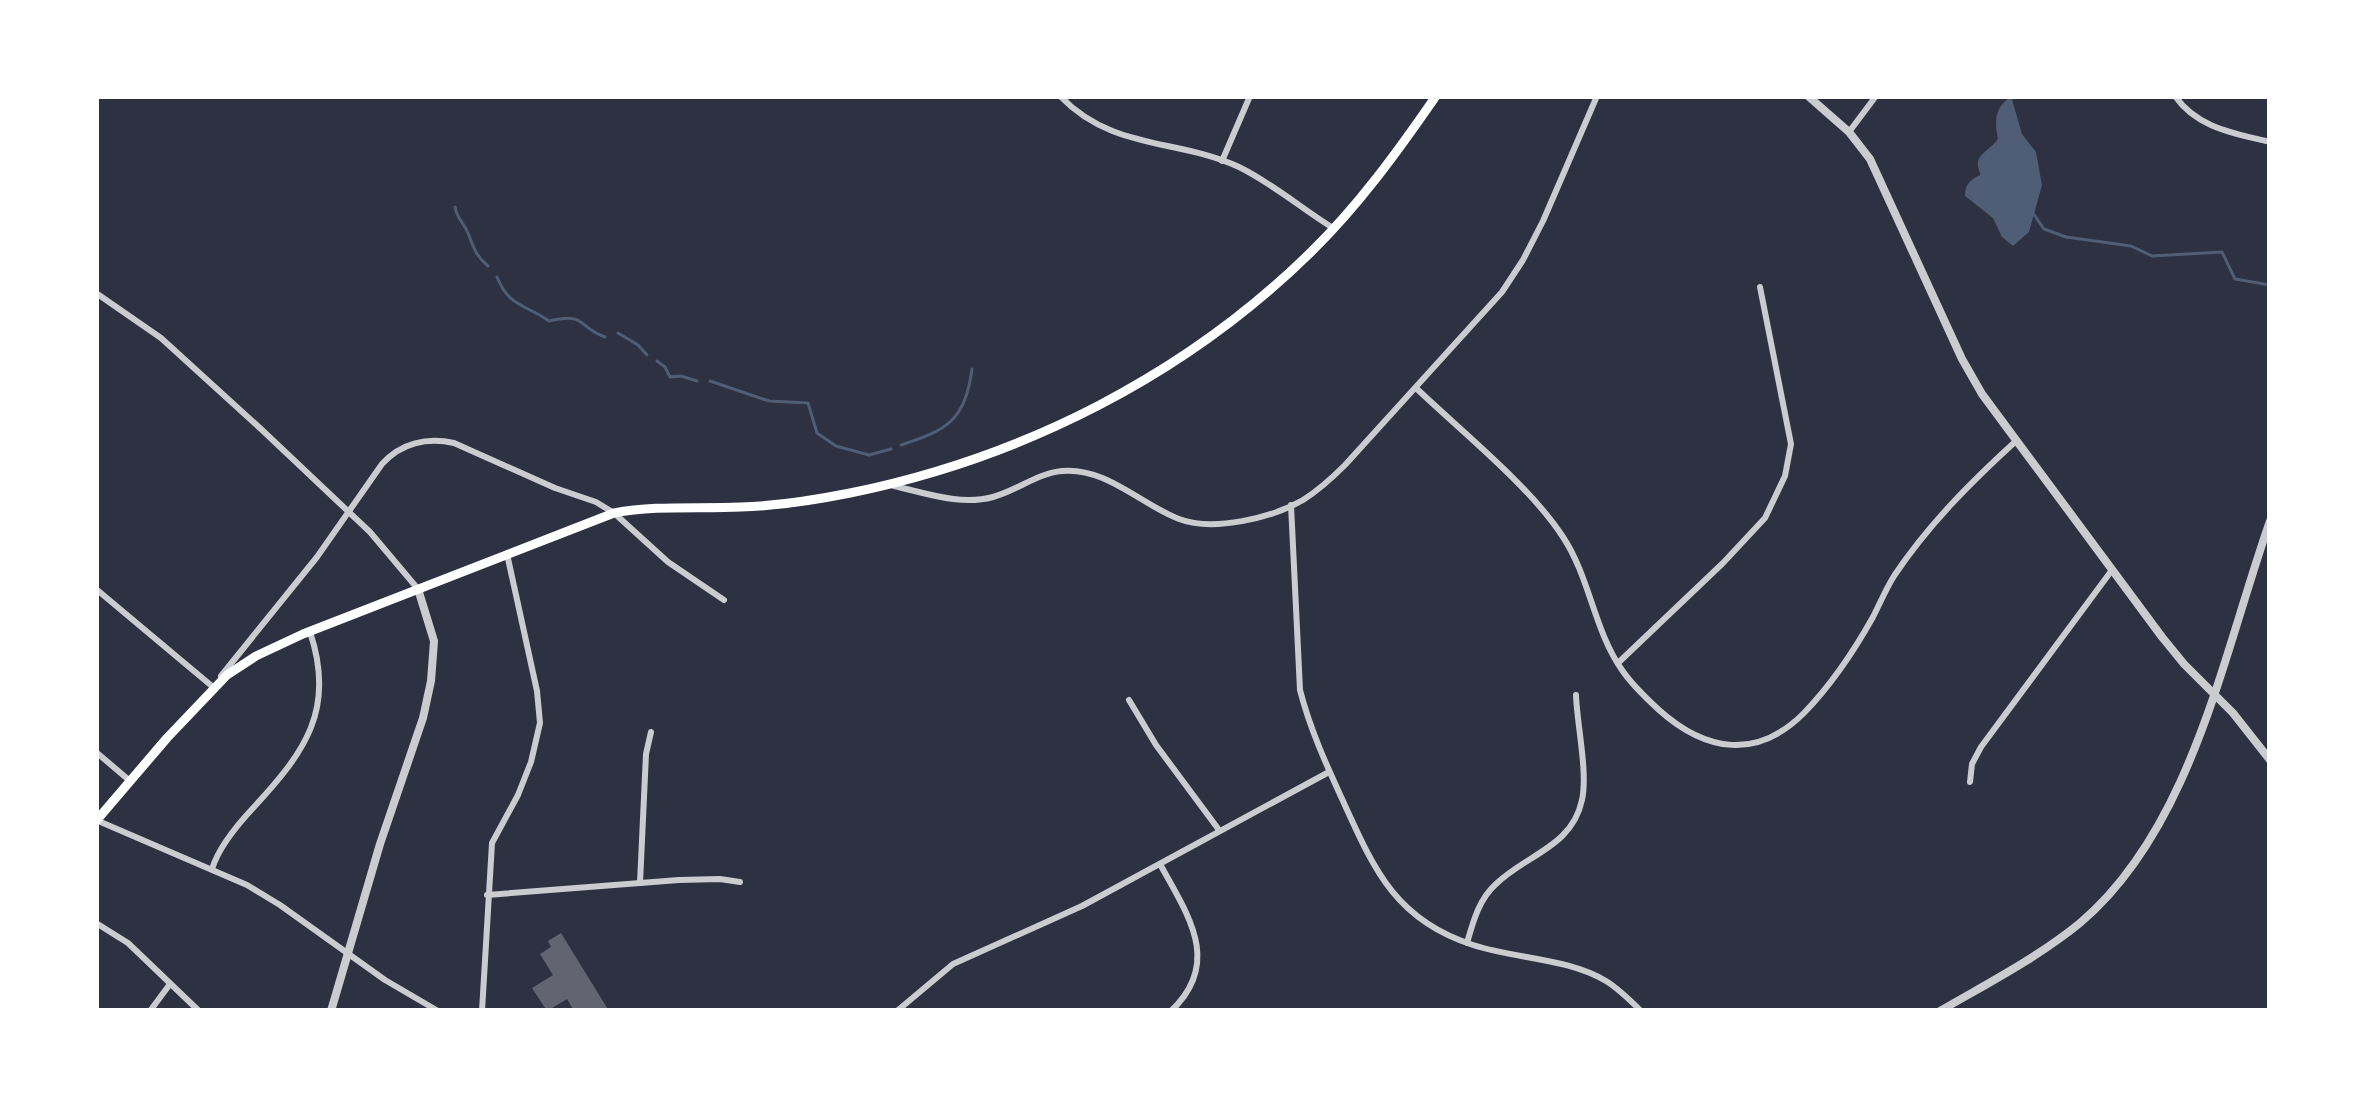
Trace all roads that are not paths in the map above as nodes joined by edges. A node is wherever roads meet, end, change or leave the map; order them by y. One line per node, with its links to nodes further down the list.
1 (1060, 96): 10 (street)
2 (1250, 96): 10 (street)
3 (1436, 96): 11 (main road)
4 (1597, 96): 14 (street)
5 (1808, 96): 8 (street)
6 (1876, 96): 8 (street)
7 (2175, 96): 9 (street)
8 (1850, 132): 15 (street)
9 (2270, 142)
10 (1222, 161): 11 (street)
11 (1333, 228): 16 (main road)
12 (1760, 287): 27 (street)
13 (96, 293): 18 (street)
14 (1416, 388): 17 (street); 27 (street)
15 (2016, 441): 22 (street); 27 (street)
16 (888, 484): 17 (street); 19 (main road)
17 (1291, 506): 35 (street)
18 (349, 512): 19 (street); 24 (street); 28 (street)
19 (614, 513): 21 (main road); 25 (street)
20 (2270, 521): 29 (street)
21 (507, 554): 24 (main road); 44 (street)
22 (2112, 570): 29 (street); 37 (street)
23 (96, 589): 28 (street)
24 (418, 589): 26 (main road); 47 (street)
25 (724, 600)
26 (310, 632): 28 (main road); 41 (street)
27 (1618, 663)
28 (214, 687): 36 (main road)
29 (2213, 694): 34 (street); 57 (street)
30 (1576, 695): 46 (street)
31 (1129, 700): 39 (street)
32 (651, 732): 43 (street)
33 (96, 752): 36 (street)
34 (2270, 760)
35 (1329, 772): 39 (street); 46 (street)
36 (130, 781): 38 (main road)
37 (1970, 782)
38 (96, 821): 41 (street)
39 (1219, 831): 40 (street)
40 (1160, 864): 54 (street); 55 (street)
41 (212, 869): 47 (street)
42 (740, 882): 43 (street)
43 (640, 883): 44 (street)
44 (487, 895): 53 (street)
45 (96, 923): 48 (street)
46 (1467, 943): 56 (street)
47 (347, 953): 51 (street); 52 (street)
48 (170, 984): 49 (street); 50 (street)
49 (150, 1011)
50 (199, 1011)
51 (332, 1011)
52 (438, 1011)
53 (482, 1011)
54 (897, 1011)
55 (1171, 1011)
56 (1641, 1011)
57 (1940, 1011)

